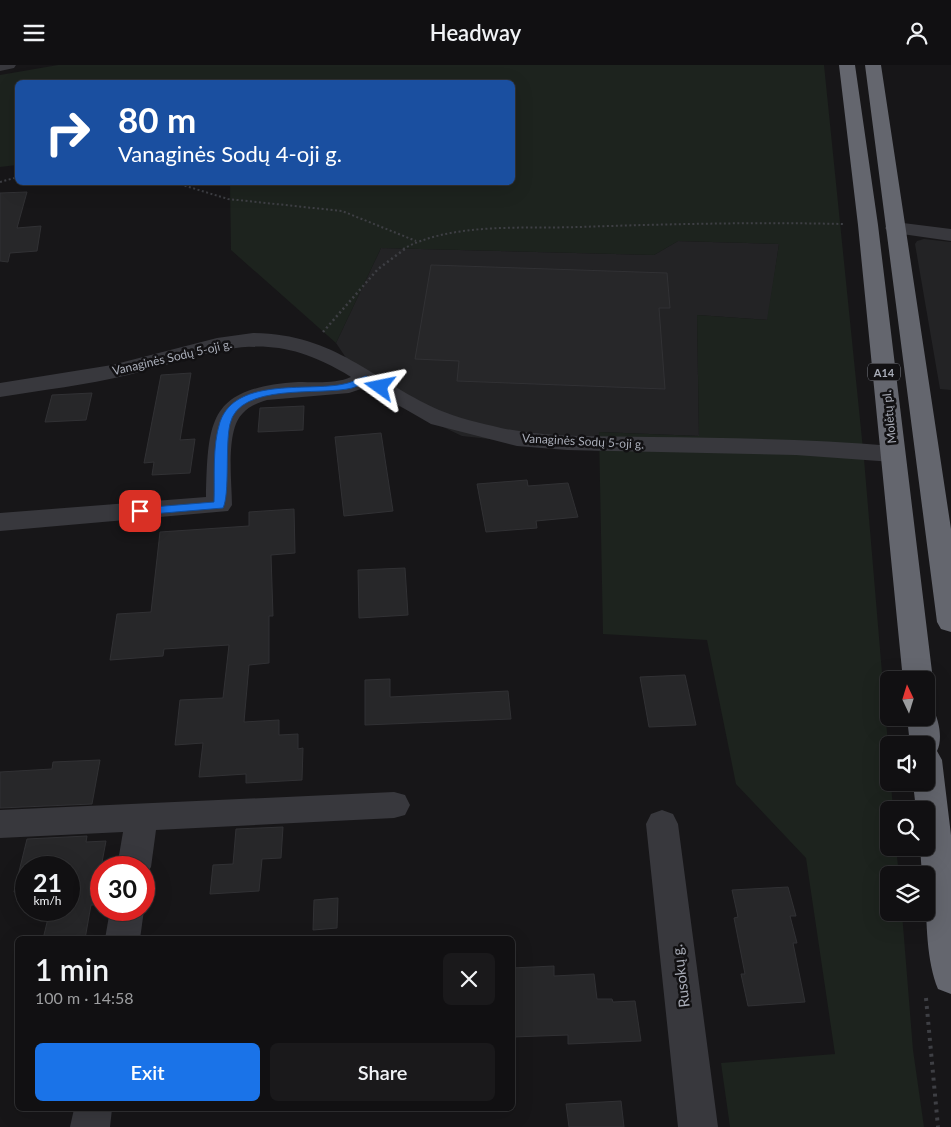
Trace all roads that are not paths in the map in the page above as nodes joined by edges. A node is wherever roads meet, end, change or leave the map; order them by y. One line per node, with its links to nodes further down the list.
1 (8, 65): 4 (street)
2 (847, 65): 9 (highway, Molėtų pl. / A14)
3 (873, 65): 5 (highway, A14)
4 (0, 66)
5 (894, 228): 6 (street); 11 (highway, A14)
6 (951, 235)
7 (366, 379): 8 (street, Vanaginės Sodų 5-oji g.); 9 (street, Vanaginės Sodų 5-oji g.); 10 (street)
8 (0, 390)
9 (893, 455): 12 (highway, Molėtų pl. / A14)
10 (0, 522)
11 (951, 622)
12 (917, 671)
13 (928, 791): 21 (highway)
14 (394, 805): 15 (street)
15 (142, 816): 16 (street); 18 (street)
16 (0, 824)
17 (662, 824): 24 (street, Rusokų g.)
18 (136, 856)
19 (125, 921): 20 (street)
20 (123, 936)
21 (938, 983)
22 (93, 1111): 23 (street)
23 (90, 1127)
24 (698, 1127)

